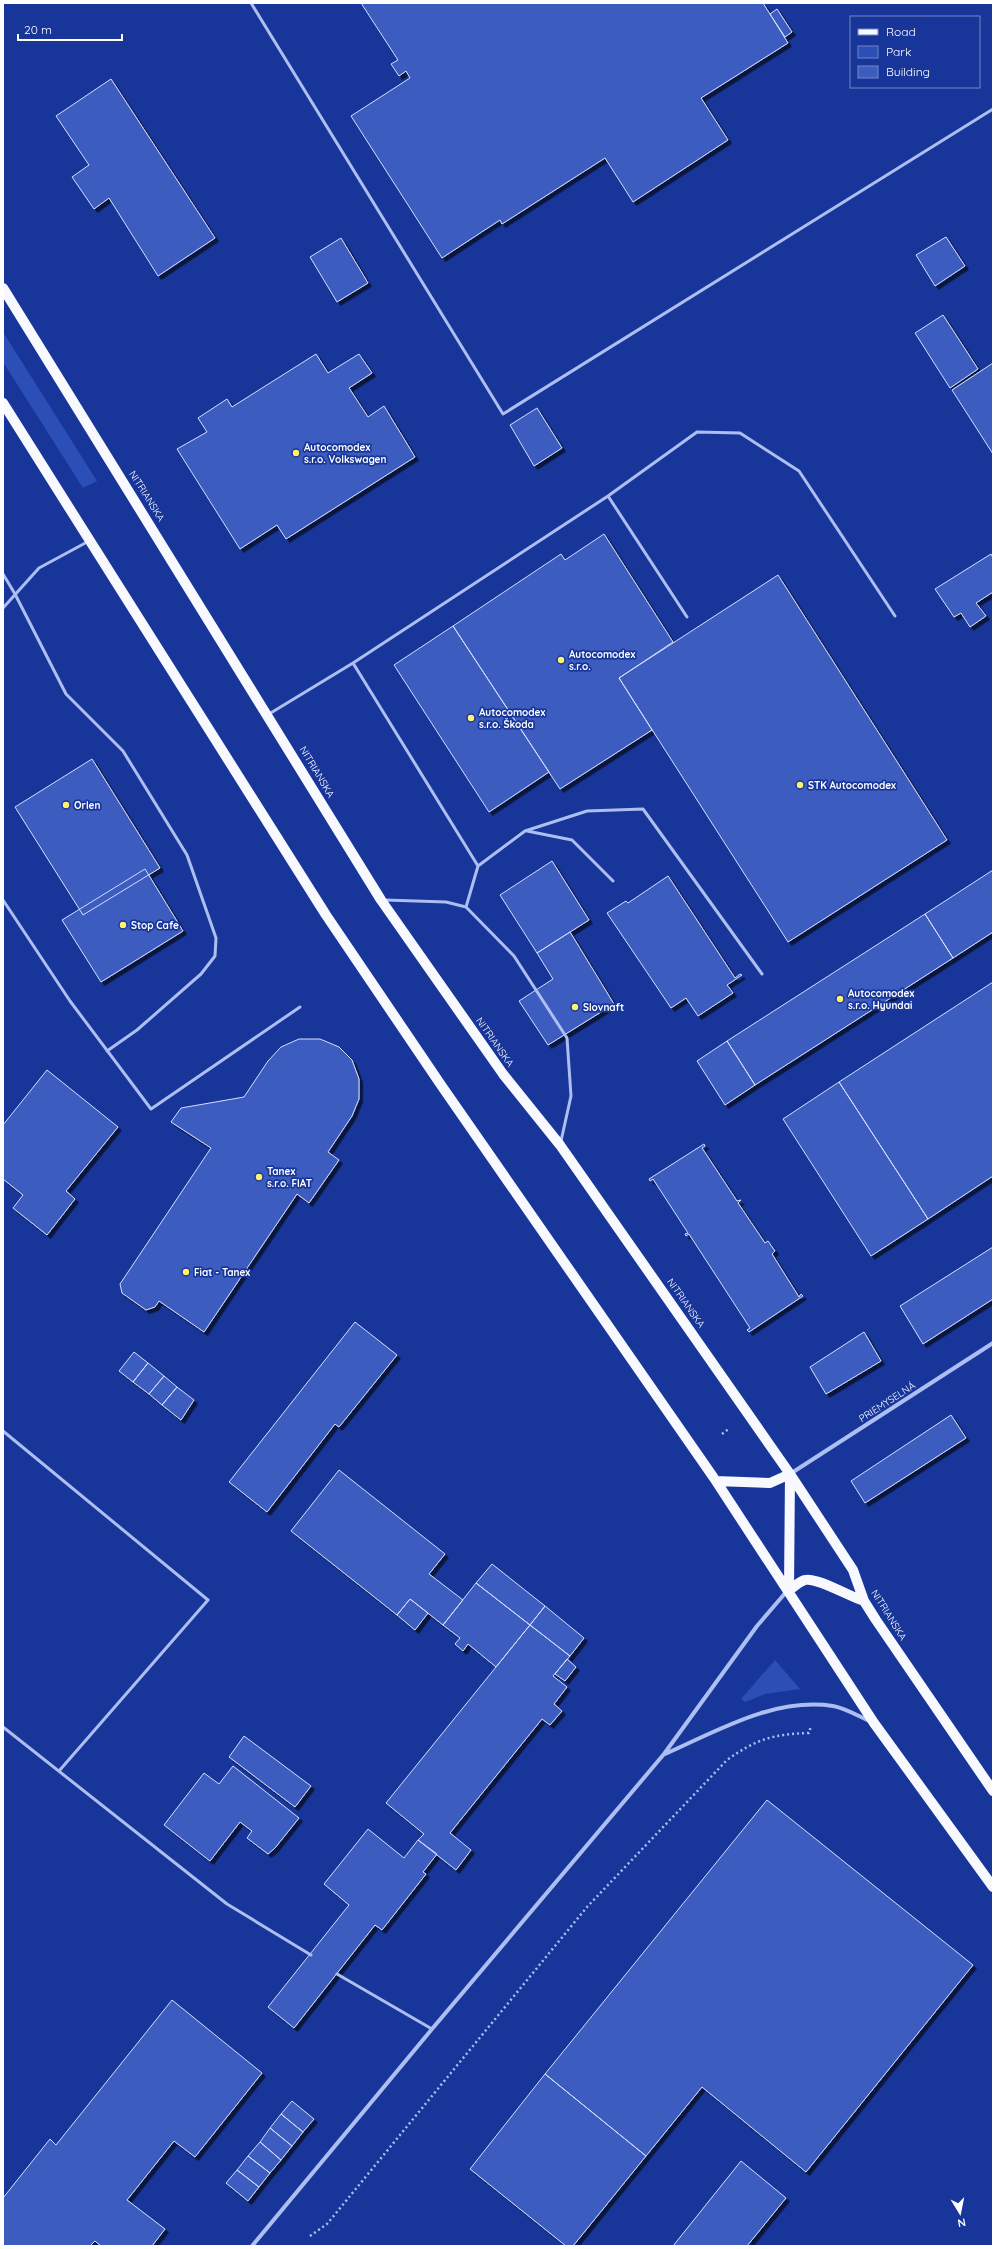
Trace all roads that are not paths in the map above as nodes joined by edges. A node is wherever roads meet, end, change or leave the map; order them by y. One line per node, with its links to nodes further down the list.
1 (251, 3): 2 (lane)
2 (993, 109)
3 (3, 288): 13 (main road, NITRIANSKA)
4 (3, 403): 6 (main road)
5 (608, 496): 10 (lane); 11 (lane); 12 (lane)
6 (90, 540): 8 (lane); 27 (main road)
7 (3, 574): 8 (lane)
8 (15, 594): 9 (lane); 22 (lane)
9 (3, 608)
10 (895, 616)
11 (687, 617)
12 (353, 663): 13 (lane); 15 (lane)
13 (268, 715): 18 (main road, NITRIANSKA)
14 (525, 831): 15 (lane); 16 (lane); 20 (lane)
15 (478, 866): 19 (lane)
16 (613, 881)
17 (3, 900): 22 (lane)
18 (382, 900): 19 (lane); 23 (main road, NITRIANSKA)
19 (466, 907): 23 (lane)
20 (762, 974)
21 (300, 1007): 22 (lane)
22 (107, 1051)
23 (560, 1145): 26 (main road, NITRIANSKA)
24 (993, 1344): 26 (street, PRIEMYSELNÁ)
25 (3, 1430): 33 (lane)
26 (790, 1474): 27 (main road); 28 (main road); 29 (main road, NITRIANSKA)
27 (716, 1481): 28 (main road)
28 (789, 1590): 29 (main road); 30 (main road); 32 (street)
29 (864, 1601): 34 (main road, NITRIANSKA)
30 (874, 1723): 32 (street); 35 (main road)
31 (3, 1727): 33 (lane)
32 (664, 1754): 38 (street)
33 (59, 1771): 36 (lane)
34 (993, 1791)
35 (993, 1887)
36 (311, 1955)
37 (337, 1974): 38 (lane)
38 (432, 2029): 39 (street)
39 (252, 2246)

